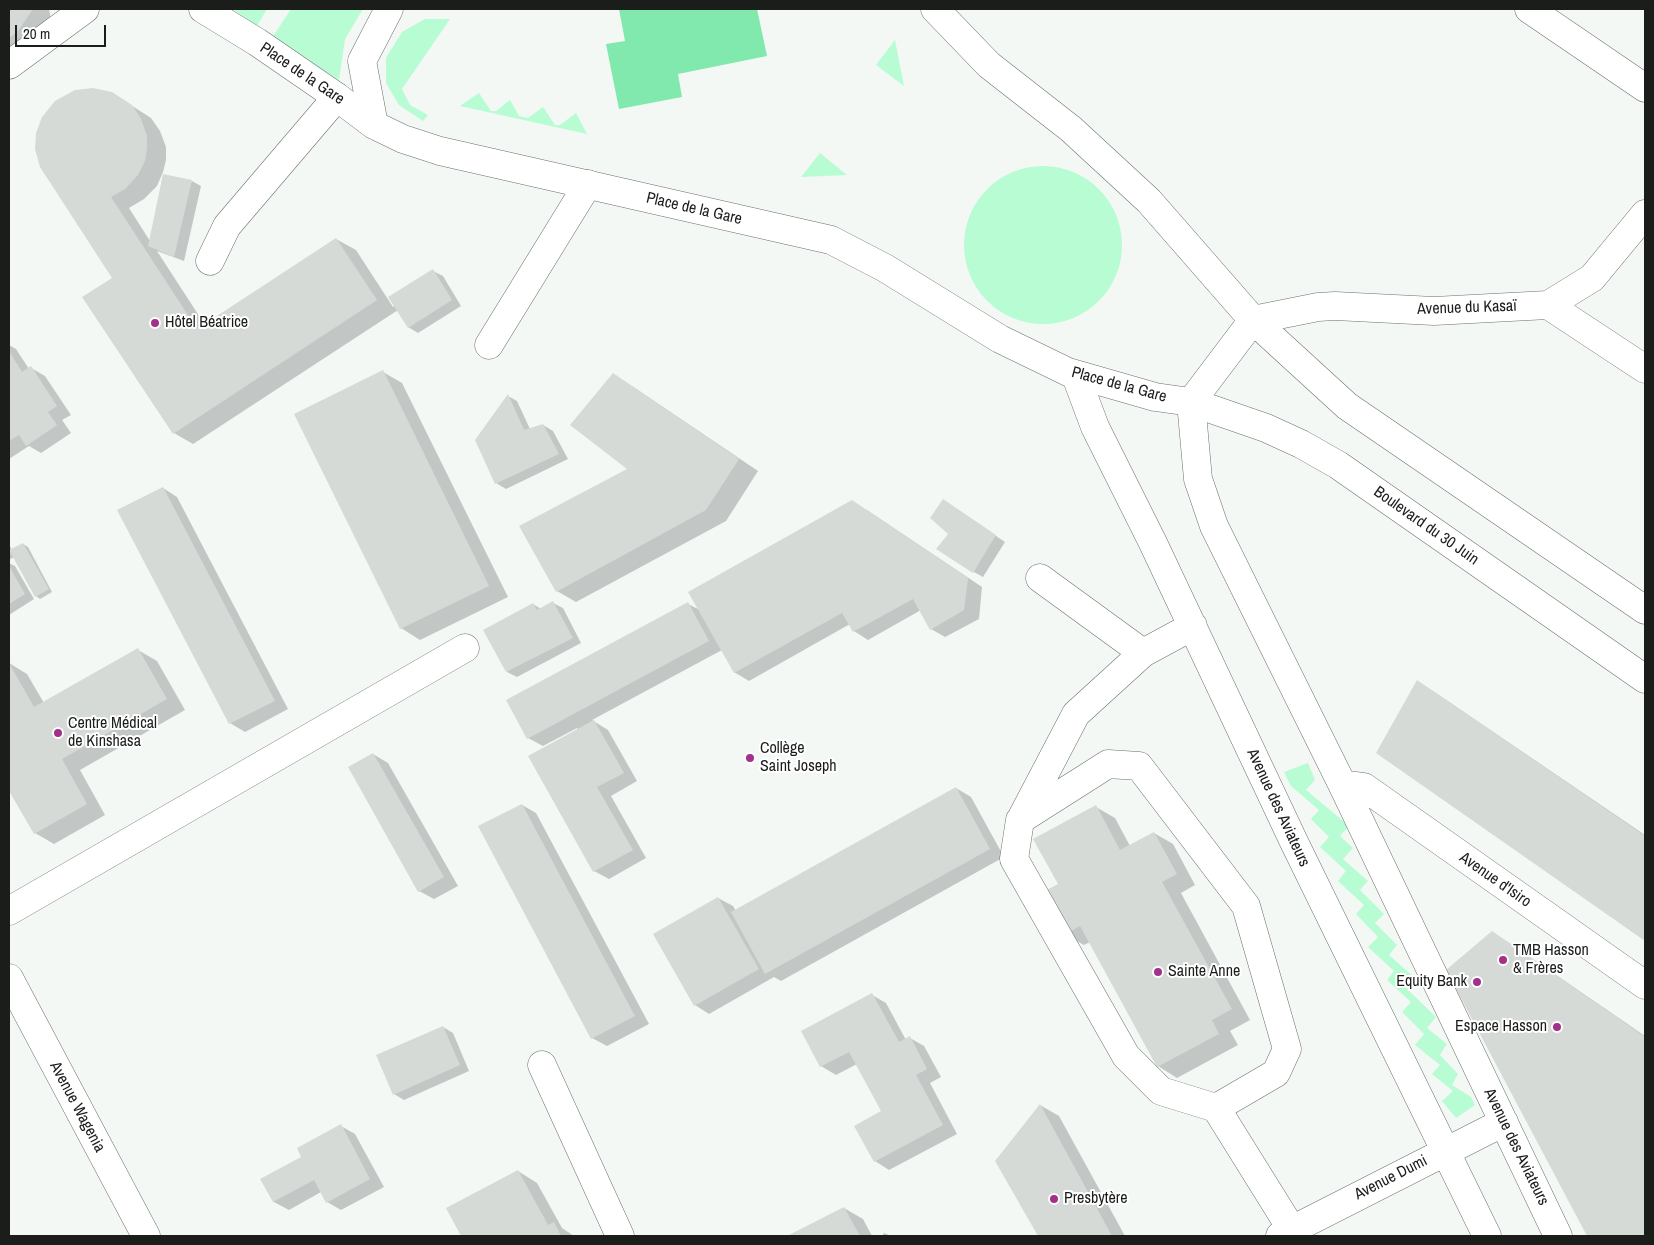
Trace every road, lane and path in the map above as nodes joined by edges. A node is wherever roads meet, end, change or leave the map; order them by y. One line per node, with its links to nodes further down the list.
1 (85, 9): 6 (street)
2 (203, 9): 8 (street, Place de la Gare)
3 (389, 9): 9 (street)
4 (935, 9): 14 (street)
5 (1529, 9): 7 (street)
6 (9, 65)
7 (1645, 88)
8 (337, 97): 9 (street, Place de la Gare); 12 (street)
9 (374, 125): 10 (street, Place de la Gare)
10 (588, 184): 15 (street); 17 (street, Place de la Gare)
11 (1645, 214): 13 (street, Avenue du Kasaï)
12 (210, 261)
13 (1548, 305): 14 (street, Avenue du Kasaï); 16 (street)
14 (1253, 320): 18 (street); 20 (street)
15 (489, 345)
16 (1645, 369)
17 (1076, 376): 18 (street, Place de la Gare); 21 (street, Avenue des Aviateurs)
18 (1191, 402): 24 (street, Boulevard du 30 Juin); 25 (street, Avenue des Aviateurs)
19 (1040, 578): 23 (street)
20 (1645, 610)
21 (1192, 626): 23 (street); 33 (street, Avenue des Aviateurs)
22 (465, 648): 27 (street)
23 (1143, 653): 26 (street)
24 (1645, 679)
25 (1342, 784): 29 (street, Avenue d'Isiro); 32 (street, Avenue des Aviateurs)
26 (1020, 820): 31 (street); 31 (street)
27 (9, 911)
28 (9, 978): 35 (street, Avenue Wagenia)
29 (1645, 985)
30 (542, 1065): 36 (street)
31 (1216, 1108): 34 (street)
32 (1504, 1122): 33 (street, Avenue Dumi); 38 (street, Avenue des Aviateurs)
33 (1444, 1151): 34 (street, Avenue Dumi); 37 (street, Avenue des Aviateurs)
34 (1286, 1233)
35 (146, 1236)
36 (620, 1236)
37 (1487, 1236)
38 (1558, 1236)

